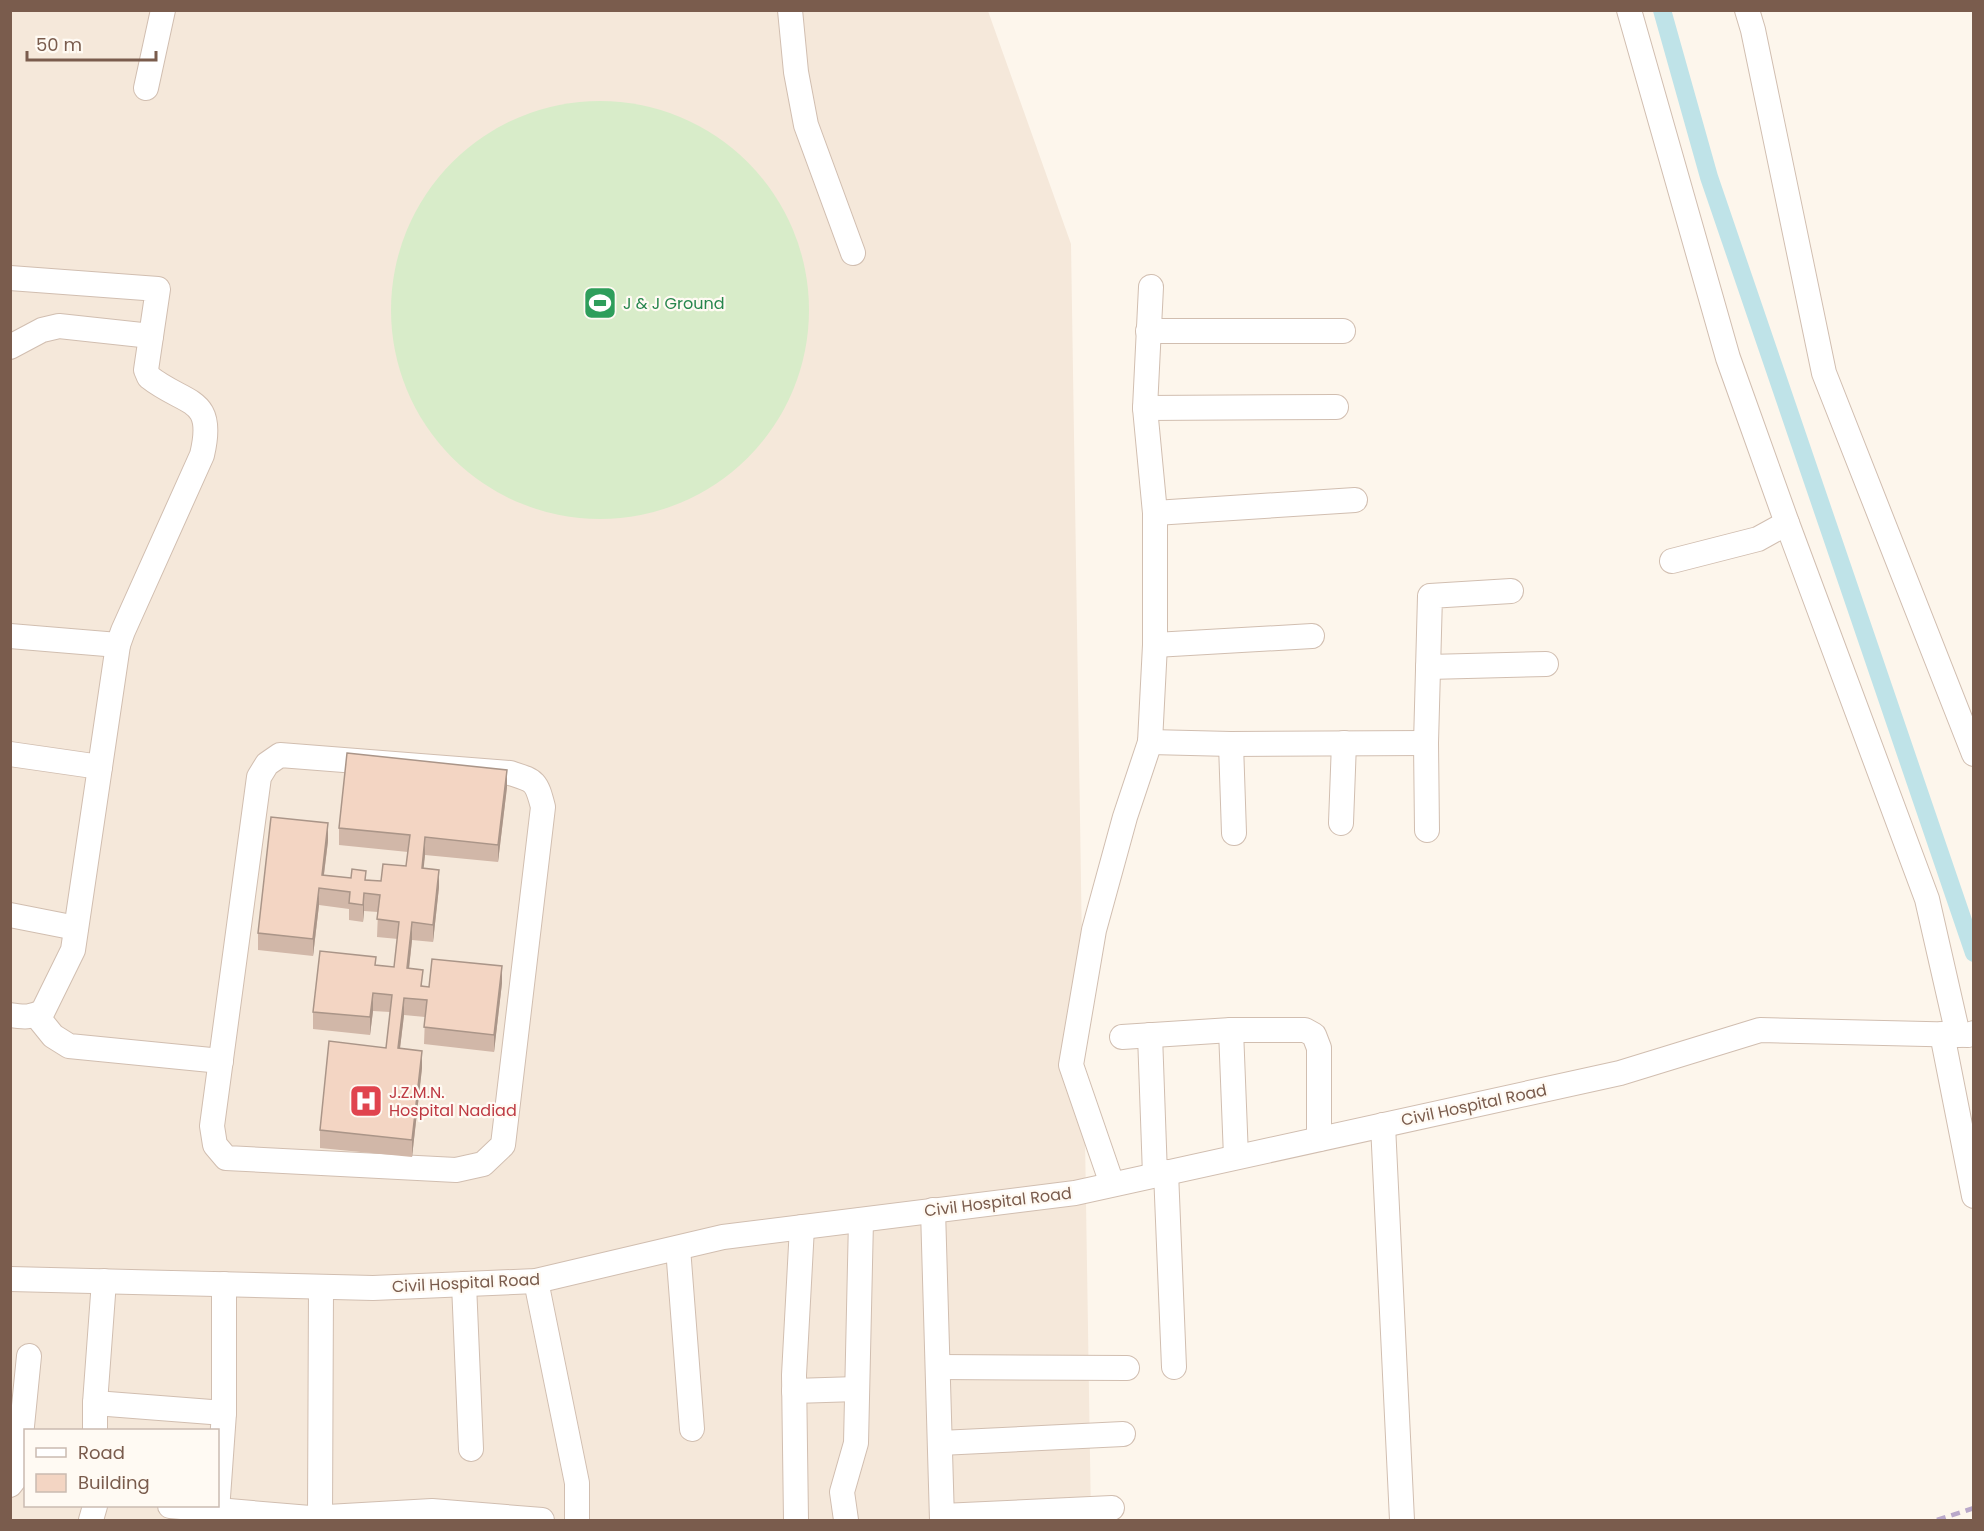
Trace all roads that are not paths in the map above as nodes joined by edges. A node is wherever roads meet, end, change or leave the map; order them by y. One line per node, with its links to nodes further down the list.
1 (163, 10): 5 (street)
2 (790, 10): 6 (street)
3 (1629, 10): 19 (street)
4 (1747, 10): 33 (street)
5 (146, 88)
6 (853, 253)
7 (10, 278): 13 (street)
8 (1151, 287): 11 (street)
9 (10, 327): 10 (street)
10 (42, 330): 13 (street); 14 (street)
11 (1149, 331): 12 (street); 16 (street)
12 (1343, 331)
13 (151, 336): 24 (street)
14 (10, 347)
15 (1336, 407): 16 (street)
16 (1145, 408): 18 (street)
17 (1355, 500): 18 (street)
18 (1155, 513): 25 (street)
19 (1787, 523): 20 (street); 43 (street)
20 (1672, 561)
21 (1511, 591): 27 (street)
22 (10, 636): 24 (street)
23 (1312, 636): 25 (street)
24 (118, 645): 34 (street)
25 (1155, 645): 28 (street)
26 (1546, 664): 27 (street)
27 (1428, 667): 30 (street)
28 (1150, 742): 31 (street); 51 (street)
29 (1344, 743): 30 (street); 31 (street); 35 (street)
30 (1426, 743): 36 (street)
31 (1231, 744): 37 (street)
32 (10, 754): 34 (street)
33 (1974, 754)
34 (100, 767): 39 (street)
35 (1341, 823)
36 (1427, 830)
37 (1234, 833)
38 (10, 915): 39 (street)
39 (76, 928): 41 (street)
40 (10, 1015): 41 (street)
41 (36, 1015): 46 (street)
42 (1231, 1030): 44 (street); 48 (street); 49 (street)
43 (1961, 1034): 47 (street, Civil Hospital Road); 52 (street)
44 (1150, 1035): 45 (street); 50 (street)
45 (1122, 1037)
46 (221, 1061): 46 (street)
47 (1383, 1125): 48 (street, Civil Hospital Road); 89 (street)
48 (1319, 1139): 49 (street, Civil Hospital Road)
49 (1236, 1157): 50 (street, Civil Hospital Road)
50 (1160, 1174): 51 (street, Civil Hospital Road); 65 (street)
51 (1112, 1184): 53 (street, Civil Hospital Road)
52 (1974, 1196)
53 (933, 1210): 54 (street, Civil Hospital Road); 64 (street)
54 (861, 1220): 55 (street, Civil Hospital Road); 67 (street)
55 (802, 1227): 56 (street, Civil Hospital Road); 68 (street)
56 (678, 1248): 59 (street, Civil Hospital Road); 72 (street)
57 (10, 1279): 58 (street, Civil Hospital Road)
58 (104, 1281): 60 (street, Civil Hospital Road); 69 (street)
59 (536, 1281): 61 (street, Civil Hospital Road); 86 (street)
60 (224, 1284): 62 (street, Civil Hospital Road); 70 (street)
61 (464, 1284): 62 (street, Civil Hospital Road); 75 (street)
62 (321, 1287): 84 (street)
63 (29, 1356): 77 (street)
64 (938, 1367): 66 (street); 74 (street)
65 (1174, 1367)
66 (1127, 1368)
67 (857, 1389): 68 (street); 88 (street)
68 (794, 1391): 87 (street)
69 (95, 1403): 70 (street); 71 (street)
70 (224, 1413): 76 (street)
71 (95, 1429)
72 (692, 1429)
73 (1123, 1434): 74 (street)
74 (940, 1443): 83 (street)
75 (471, 1449)
76 (219, 1483)
77 (10, 1485)
78 (179, 1507): 81 (street)
79 (217, 1507): 81 (street)
80 (1112, 1508): 83 (street)
81 (217, 1511): 84 (street)
82 (381, 1517): 84 (street); 85 (street)
83 (942, 1518)
84 (313, 1519)
85 (542, 1521)
86 (577, 1521)
87 (796, 1521)
88 (846, 1521)
89 (1402, 1521)

